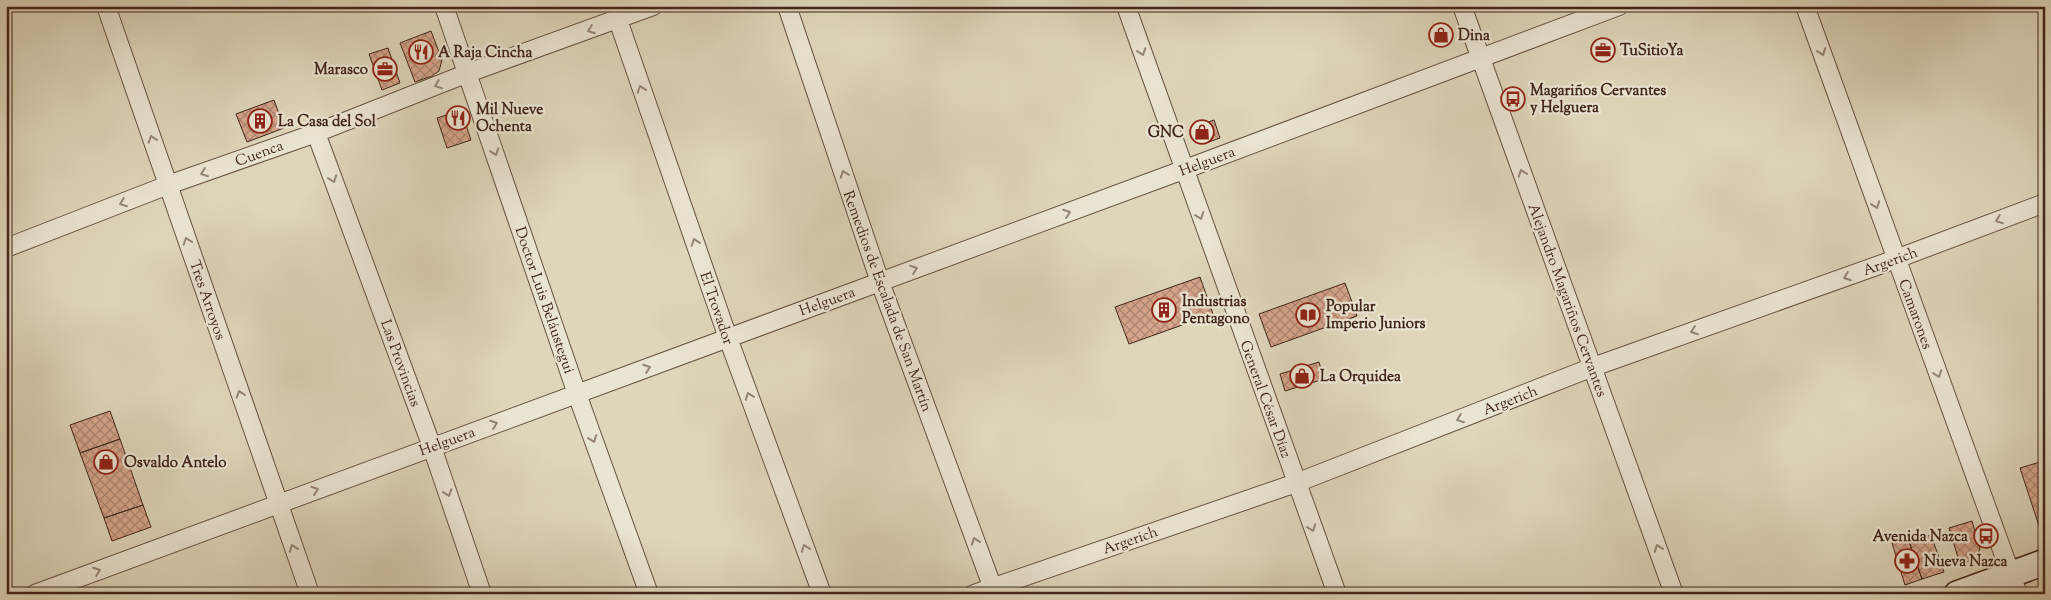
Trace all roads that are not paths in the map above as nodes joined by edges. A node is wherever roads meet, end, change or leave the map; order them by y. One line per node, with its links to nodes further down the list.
1 (106, 6): 14 (street, Tres Arroyos, one-way to 1)
2 (444, 6): 11 (street, Doctor Luis Beláustegui)
3 (653, 6): 9 (street, Cuenca)
4 (787, 6): 18 (street, Remedios de Escalada de San Martín, one-way to 4)
5 (1126, 6): 13 (street, General César Díaz, one-way to 13)
6 (1462, 6): 10 (street, Alejandro Magariños Cervantes)
7 (1619, 6): 10 (street, Helguera)
8 (1805, 6): 17 (street, Camarones, one-way to 17)
9 (618, 20): 11 (street, Cuenca, one-way to 11); 19 (street, El Trovador, one-way to 9)
10 (1480, 58): 13 (street, Helguera); 20 (street, Alejandro Magariños Cervantes, one-way to 10)
11 (468, 74): 12 (street, Cuenca, one-way to 12); 21 (street, Doctor Luis Beláustegui, one-way to 21)
12 (316, 133): 14 (street, Cuenca, one-way to 14); 22 (street, Las Provincias, one-way to 22)
13 (1184, 170): 18 (street, Helguera, one-way to 13); 23 (street, General César Díaz, one-way to 23)
14 (168, 185): 16 (street, Cuenca, one-way to 16); 24 (street, Tres Arroyos, one-way to 14)
15 (2045, 203): 17 (street, Argerich, one-way to 17)
16 (6, 248)
17 (1896, 259): 20 (street, Argerich, one-way to 20); 26 (street, Camarones, one-way to 26)
18 (880, 282): 19 (street, Helguera); 27 (street, Remedios de Escalada de San Martín, one-way to 18)
19 (728, 338): 21 (street, Helguera, one-way to 19); 32 (street, El Trovador, one-way to 19)
20 (1593, 367): 23 (street, Argerich, one-way to 23); 35 (street, Alejandro Magariños Cervantes, one-way to 20)
21 (577, 394): 22 (street, Helguera, one-way to 21); 31 (street, Doctor Luis Beláustegui, one-way to 31)
22 (432, 447): 24 (street, Helguera, one-way to 22); 30 (street, Las Provincias, one-way to 30)
23 (1296, 482): 27 (street, Argerich); 34 (street, General César Díaz, one-way to 34)
24 (278, 504): 28 (street, Helguera, one-way to 24); 29 (street, Tres Arroyos, one-way to 24)
25 (2045, 562): 26 (main road)
26 (2015, 584): 36 (main road)
27 (994, 590): 33 (street, Argerich)
28 (35, 594)
29 (310, 594)
30 (482, 594)
31 (648, 594)
32 (822, 594)
33 (974, 594)
34 (1337, 594)
35 (1674, 594)
36 (1957, 594)

